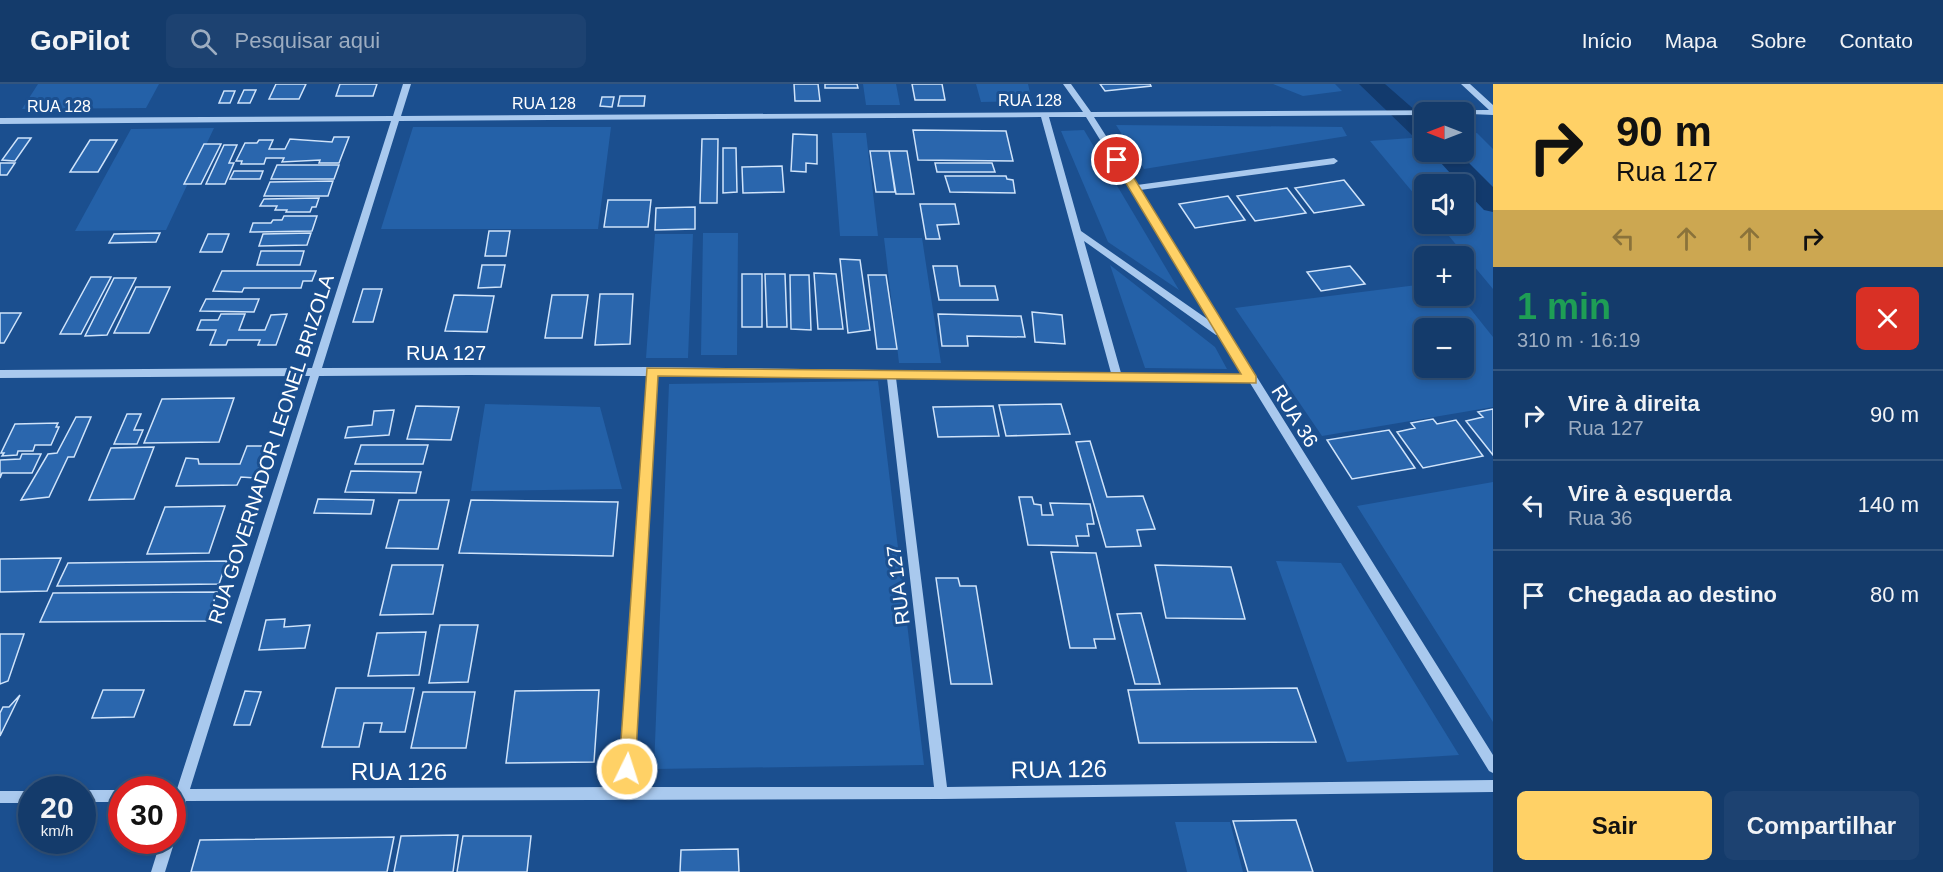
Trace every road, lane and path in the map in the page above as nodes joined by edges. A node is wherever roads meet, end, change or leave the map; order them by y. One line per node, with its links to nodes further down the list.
1 (407, 84): 9 (street, RUA GOVERNADOR LEONEL BRIZOLA)
2 (1067, 84): 8 (street, RUA 36)
3 (1465, 84): 4 (street)
4 (1493, 110): 6 (street, RUA 128)
5 (1414, 111): 8 (street, RUA 128)
6 (1474, 111)
7 (1044, 115): 8 (street, RUA 128); 9 (street, RUA 128); 13 (street)
8 (1089, 115): 12 (street, RUA 36)
9 (396, 118): 10 (street, RUA 128); 15 (street, RUA GOVERNADOR LEONEL BRIZOLA)
10 (0, 121)
11 (1334, 161): 12 (street)
12 (1134, 188): 14 (street, RUA 36)
13 (1078, 233): 14 (street); 19 (street)
14 (1224, 335): 20 (street, RUA 36)
15 (316, 370): 16 (street, RUA 127); 18 (street, RUA 127); 22 (street, RUA GOVERNADOR LEONEL BRIZOLA)
16 (652, 371): 17 (street, RUA 127); 24 (street)
17 (891, 373): 19 (street, RUA 127); 25 (street, RUA 127)
18 (0, 374)
19 (1117, 377): 20 (street, RUA 127)
20 (1251, 379): 21 (street, RUA 36)
21 (1493, 767)
22 (183, 776)
23 (1493, 786): 25 (street, RUA 126)
24 (626, 792): 25 (street, RUA 126); 26 (street, RUA 126)
25 (941, 793)
26 (186, 795)
27 (0, 797): 28 (street)
28 (18, 797)
29 (164, 854): 30 (street)
30 (158, 872)

